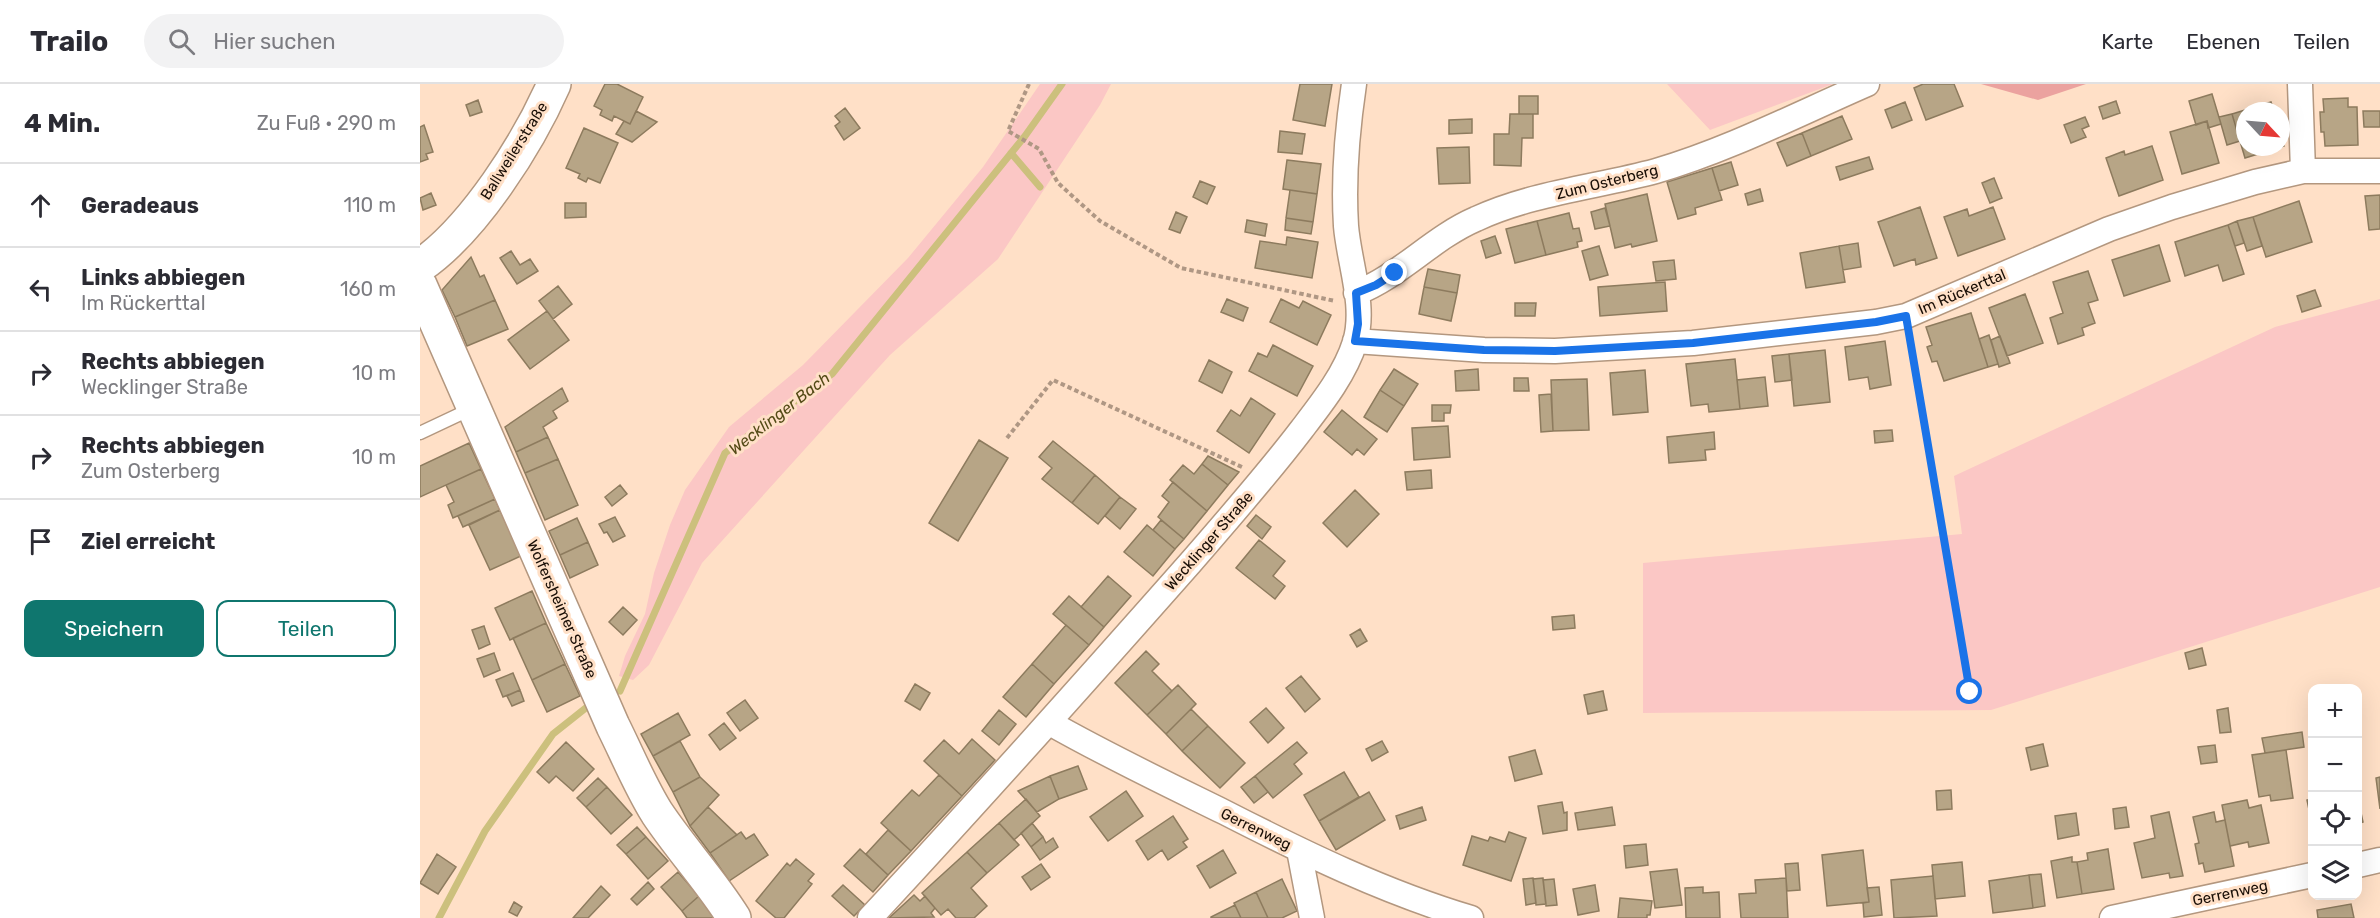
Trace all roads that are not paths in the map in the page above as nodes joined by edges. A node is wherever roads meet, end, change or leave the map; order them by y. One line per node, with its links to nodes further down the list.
1 (554, 84): 7 (street, Ballweilerstraße)
2 (1354, 84): 9 (street, Wecklinger Straße)
3 (1867, 84): 9 (street, Zum Osterberg)
4 (2300, 84): 5 (street)
5 (2303, 171): 6 (street, Im Rückerttal); 10 (street, Im Rückerttal)
6 (2380, 171)
7 (420, 266)
8 (420, 285): 11 (street, Wolfersheimer Straße)
9 (1357, 298): 10 (street, Wecklinger Straße)
10 (1355, 341): 13 (street, Wecklinger Straße)
11 (474, 407): 12 (lane); 18 (street, Wolfersheimer Straße)
12 (420, 433)
13 (1050, 723): 14 (street, Gerrenweg); 19 (street, Wecklinger Straße)
14 (1299, 850): 20 (street); 21 (street, Gerrenweg)
15 (2380, 860): 16 (street)
16 (2362, 864)
17 (2308, 876): 22 (street, Gerrenweg)
18 (734, 918)
19 (870, 918)
20 (1312, 918)
21 (1471, 918)
22 (2112, 918)

